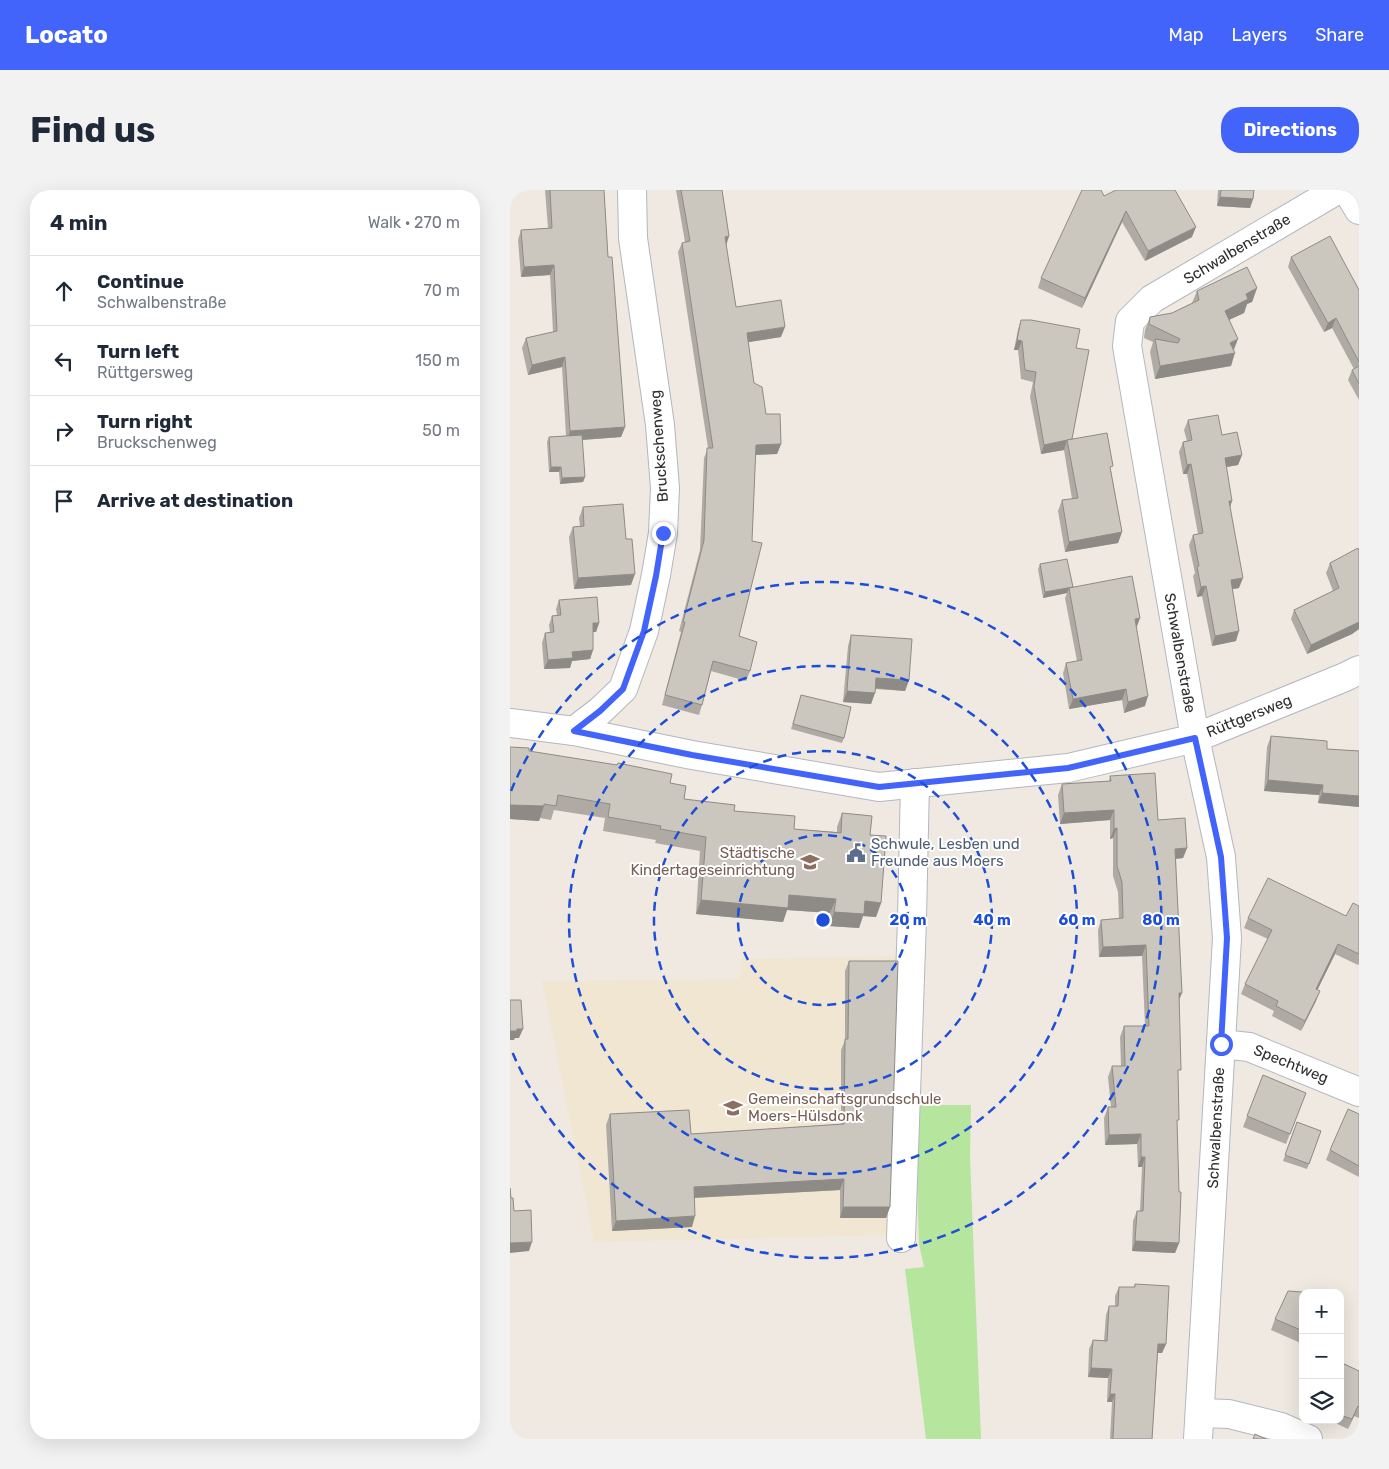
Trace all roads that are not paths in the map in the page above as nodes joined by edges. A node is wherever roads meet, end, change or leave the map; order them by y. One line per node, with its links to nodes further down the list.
1 (632, 190): 7 (street, Bruckschenweg)
2 (1337, 190): 8 (street, Schwalbenstraße)
3 (1347, 190): 4 (street)
4 (1359, 210)
5 (1359, 670): 8 (street, Rüttgersweg)
6 (510, 723): 7 (street)
7 (574, 731): 9 (street, Rüttgersweg)
8 (1195, 738): 9 (street, Rüttgersweg); 10 (street, Schwalbenstraße)
9 (915, 783): 12 (street)
10 (1221, 1044): 11 (street, Spechtweg); 13 (street, Schwalbenstraße)
11 (1359, 1092)
12 (901, 1238)
13 (1199, 1426): 14 (street)
14 (1308, 1439)

